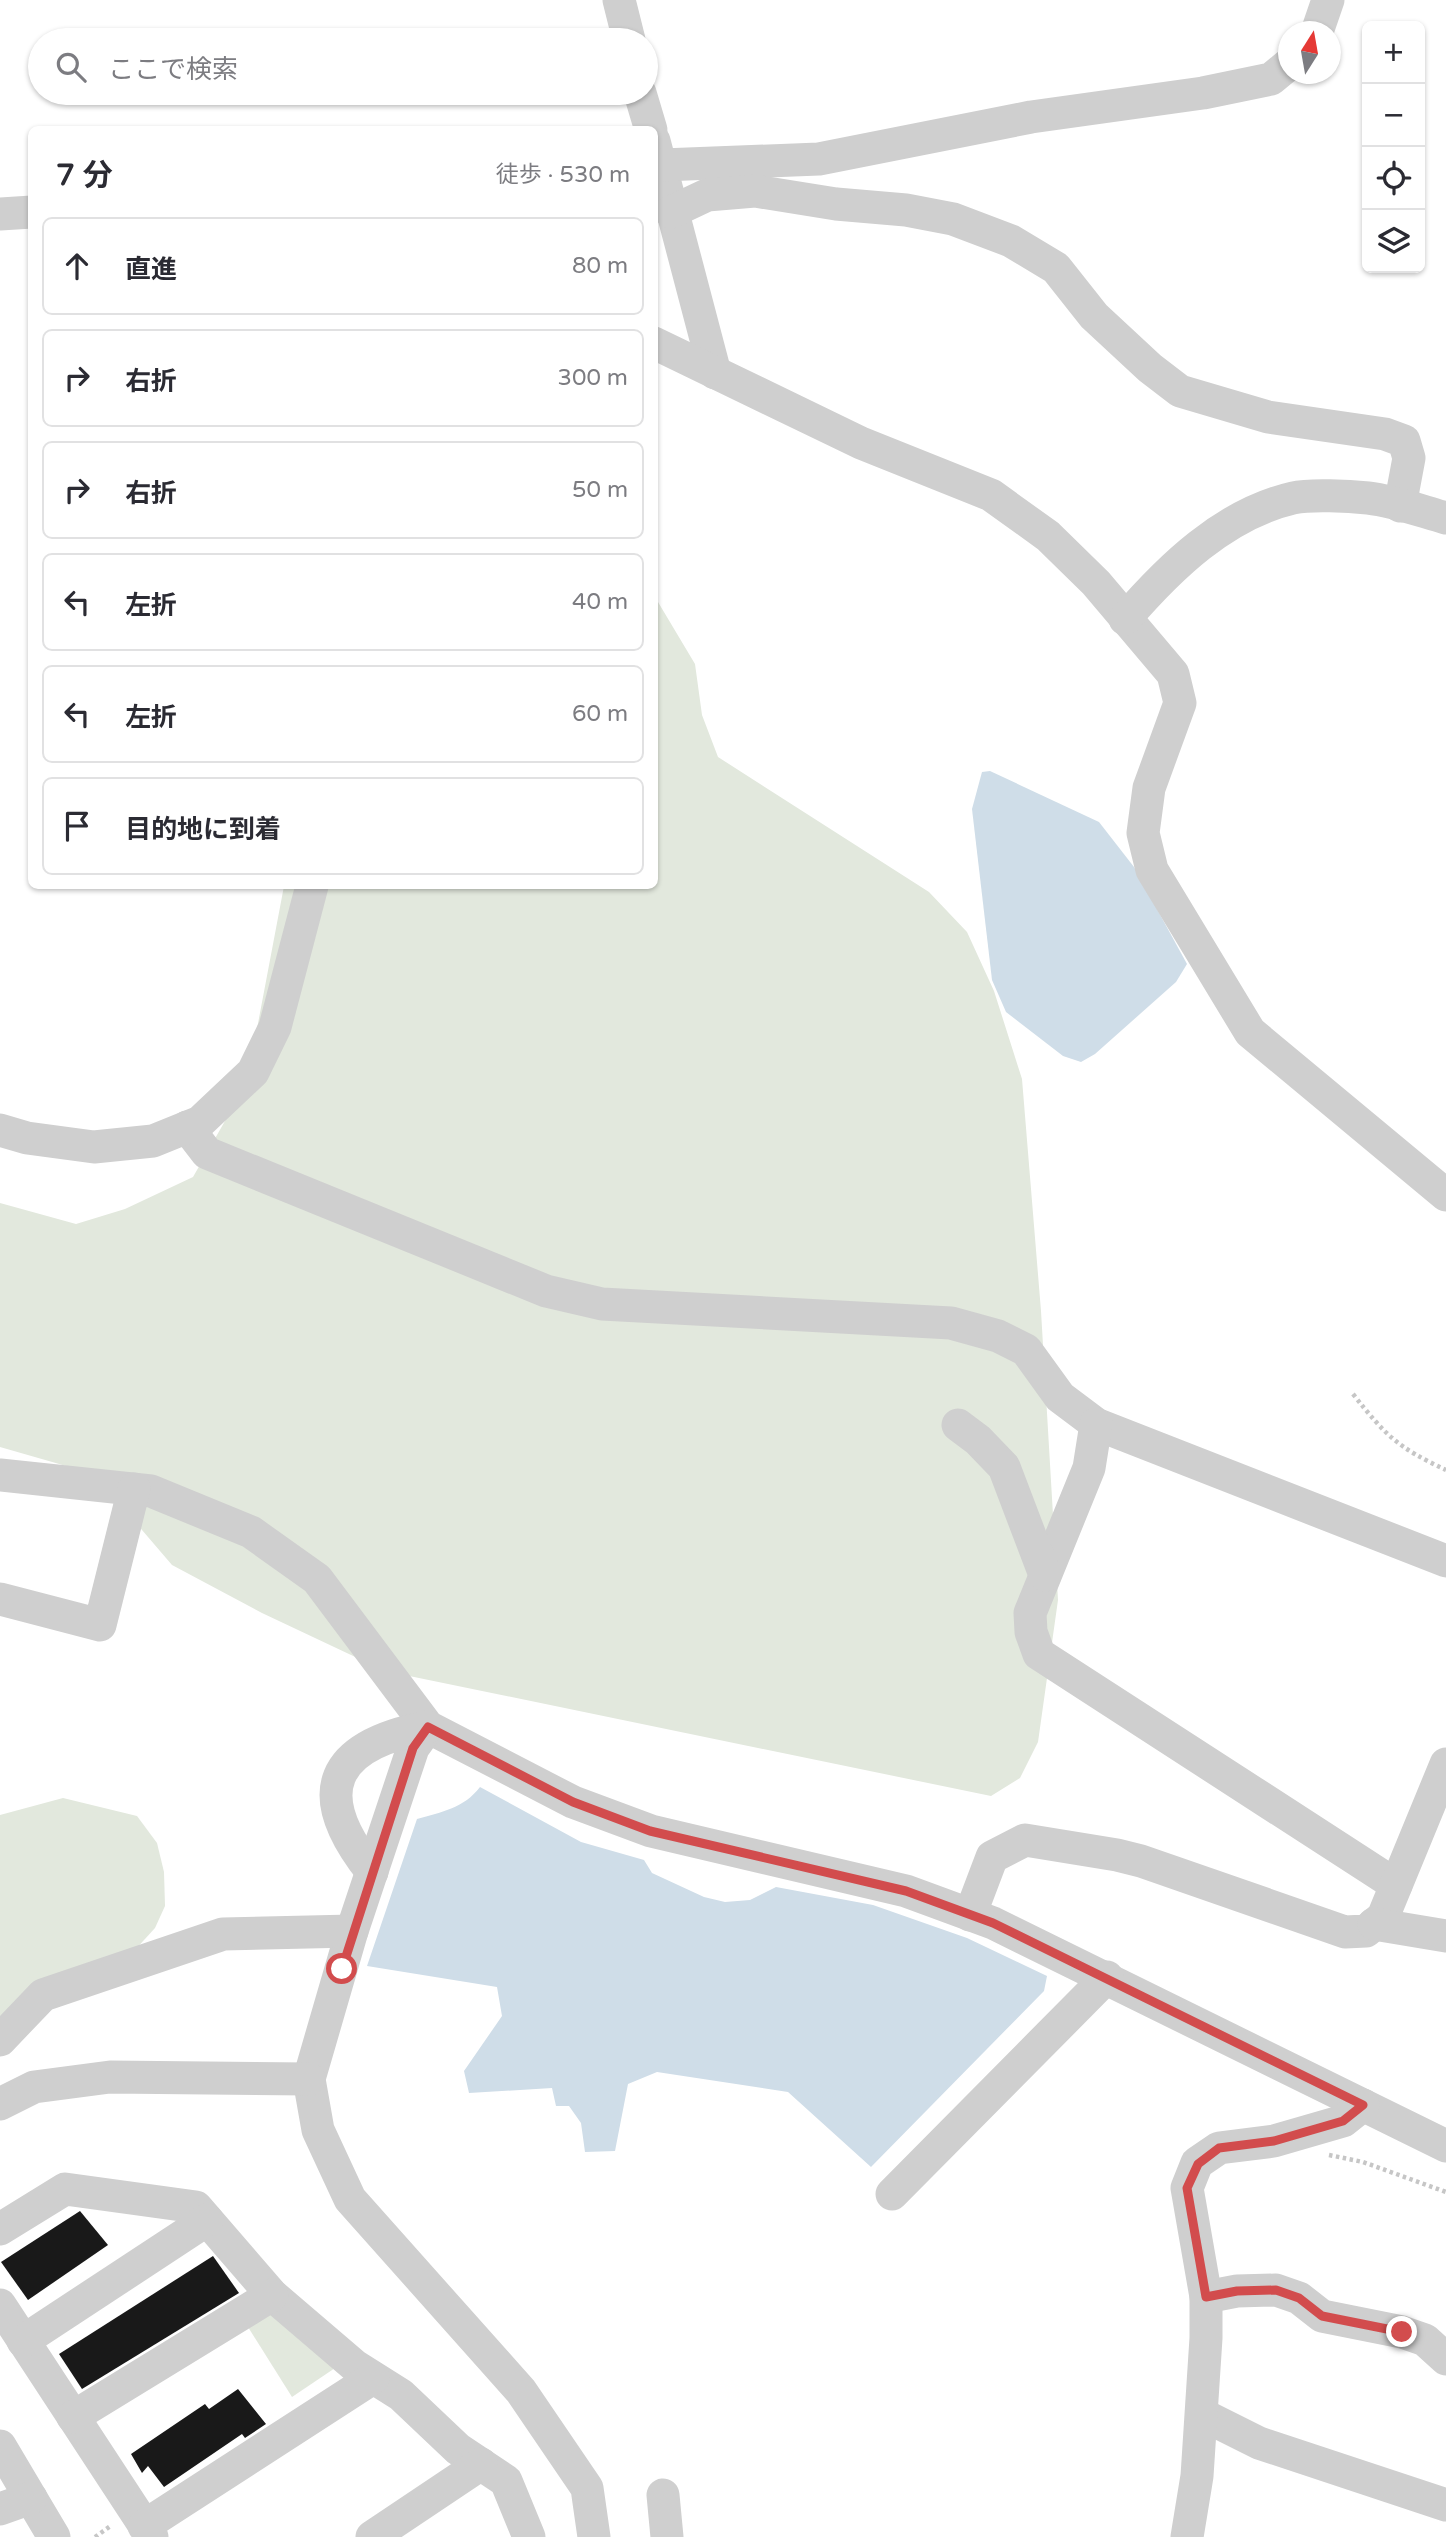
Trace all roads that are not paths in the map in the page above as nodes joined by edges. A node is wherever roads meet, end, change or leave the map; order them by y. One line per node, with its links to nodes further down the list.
1 (619, 0): 4 (street)
2 (1328, 0): 3 (street)
3 (1321, 21)
4 (626, 28)
5 (1278, 74): 8 (street)
6 (644, 105): 7 (street)
7 (650, 126)
8 (658, 153): 9 (street)
9 (671, 212): 11 (street); 12 (street)
10 (658, 345): 11 (street)
11 (715, 373): 14 (street)
12 (1400, 506): 13 (street); 14 (street)
13 (1446, 517)
14 (1125, 619): 18 (street)
15 (311, 889): 16 (street)
16 (187, 1127): 17 (street); 19 (street)
17 (0, 1130)
18 (1446, 1195)
19 (1096, 1424): 23 (street); 24 (street)
20 (958, 1425): 24 (street)
21 (0, 1475): 22 (street)
22 (134, 1489): 25 (street); 26 (street)
23 (1446, 1561)
24 (1045, 1575): 30 (street)
25 (0, 1599)
26 (428, 1727): 29 (street); 29 (street); 31 (street)
27 (1446, 1764): 28 (street)
28 (1434, 1828): 30 (street)
29 (372, 1872): 33 (street)
30 (1396, 1885): 32 (street)
31 (970, 1915): 32 (street); 35 (street)
32 (1374, 1924): 34 (street)
33 (352, 1931): 36 (street); 37 (street)
34 (1446, 1936)
35 (1107, 1977): 39 (street); 41 (street)
36 (0, 2040)
37 (309, 2079): 38 (street); 62 (street)
38 (0, 2104)
39 (1363, 2105): 40 (street); 45 (street)
40 (1446, 2146)
41 (892, 2194)
42 (207, 2220): 43 (street); 44 (street); 47 (street)
43 (0, 2229)
44 (272, 2295): 49 (street); 51 (street)
45 (1206, 2297): 48 (street); 50 (street)
46 (2, 2311): 47 (street)
47 (23, 2341): 51 (street)
48 (1446, 2359)
49 (373, 2378): 53 (street); 58 (street)
50 (1203, 2415): 56 (street); 64 (street)
51 (73, 2417): 58 (street)
52 (0, 2446): 55 (street)
53 (481, 2464): 60 (street); 61 (street)
54 (663, 2495): 63 (street)
55 (31, 2498): 57 (street); 59 (street)
56 (1446, 2505)
57 (0, 2509)
58 (148, 2531)
59 (54, 2537)
60 (372, 2537)
61 (530, 2537)
62 (594, 2537)
63 (667, 2537)
64 (1187, 2537)

